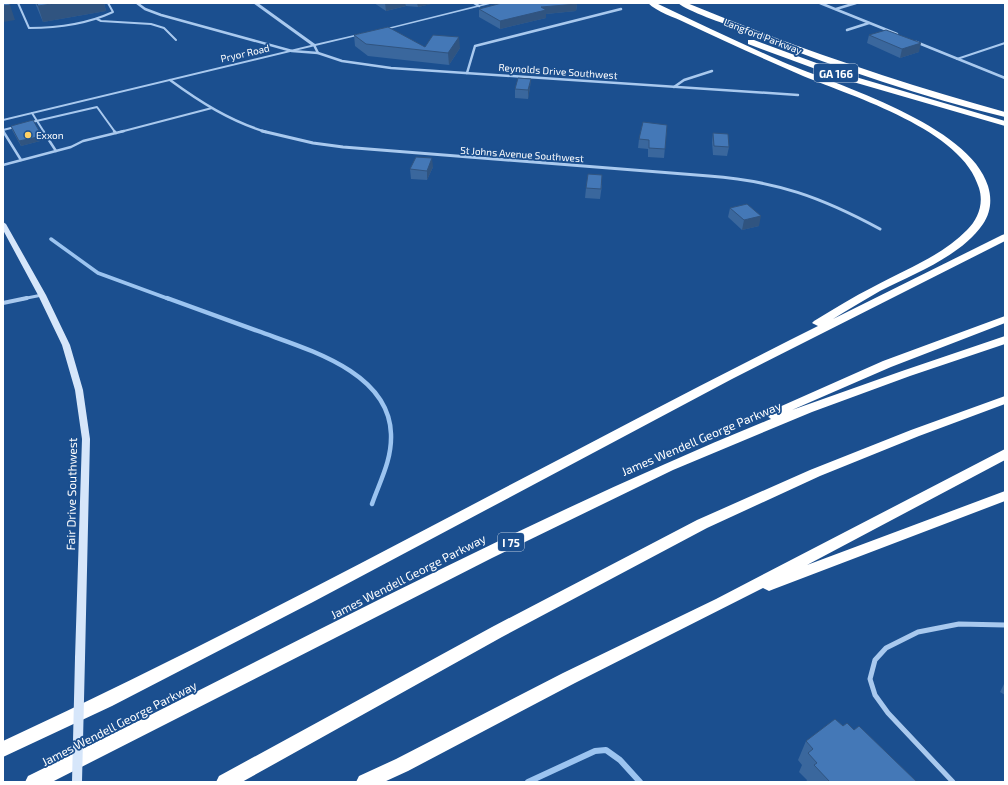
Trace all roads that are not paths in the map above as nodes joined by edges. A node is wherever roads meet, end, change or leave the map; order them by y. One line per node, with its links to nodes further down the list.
1 (18, 3): 16 (lane)
2 (108, 3): 16 (lane)
3 (137, 3): 27 (street, Reynolds Drive Southwest)
4 (201, 3): 5 (lane)
5 (206, 3)
6 (255, 3): 26 (street)
7 (474, 3): 13 (street)
8 (492, 3): 13 (street)
9 (653, 3): 43 (highway, Langford Parkway / GA 166); 57 (highway)
10 (681, 3): 18 (highway, Langford Parkway / GA 166)
11 (820, 3): 15 (street)
12 (856, 3): 15 (street)
13 (479, 6): 20 (street)
14 (621, 9): 31 (street)
15 (836, 9): 17 (street)
16 (97, 19): 23 (lane)
17 (869, 23): 19 (street); 22 (street)
18 (729, 24): 37 (highway); 39 (highway, Langford Parkway / GA 166)
19 (846, 30)
20 (374, 31)
21 (366, 33): 26 (street, Pryor Road)
22 (899, 35)
23 (176, 40)
24 (913, 41): 29 (street)
25 (1005, 43): 29 (lane)
26 (314, 46): 27 (street, Pryor Road); 28 (street)
27 (292, 51): 28 (street, Reynolds Drive Southwest); 33 (street, Pryor Road)
28 (318, 53): 31 (street, Reynolds Drive Southwest)
29 (958, 59): 32 (street)
30 (712, 71): 34 (street)
31 (467, 73): 34 (street, Reynolds Drive Southwest)
32 (1005, 78)
33 (170, 80): 36 (street, St Johns Avenue Southwest); 38 (street, Pryor Road)
34 (674, 87): 35 (street, Reynolds Drive Southwest)
35 (798, 95)
36 (212, 108): 46 (lane); 51 (street, St Johns Avenue Southwest)
37 (1005, 108)
38 (32, 113): 40 (street, Pryor Road); 41 (lane)
39 (1005, 115)
40 (3, 120)
41 (37, 121): 42 (lane); 46 (lane); 47 (lane)
42 (30, 123)
43 (1005, 124)
44 (17, 126): 45 (lane)
45 (3, 130): 48 (lane)
46 (116, 133): 47 (lane)
47 (56, 151): 48 (lane)
48 (21, 160): 49 (lane)
49 (3, 165)
50 (3, 224): 53 (main road, Fair Drive Southwest)
51 (880, 230)
52 (1005, 237): 57 (highway)
53 (42, 295): 54 (street); 66 (main road, Fair Drive Southwest, bridge)
54 (3, 303)
55 (1005, 319): 60 (highway)
56 (1005, 340): 60 (highway, James Wendell George Parkway / I 75)
57 (728, 376): 64 (highway)
58 (1005, 400): 67 (highway)
59 (1005, 454): 62 (highway)
60 (636, 482): 65 (highway, James Wendell George Parkway / I 75)
61 (1005, 496): 62 (highway)
62 (721, 603): 68 (highway)
63 (1005, 625): 69 (street)
64 (3, 749)
65 (34, 782)
66 (77, 782)
67 (225, 782)
68 (365, 782)
69 (953, 782)

